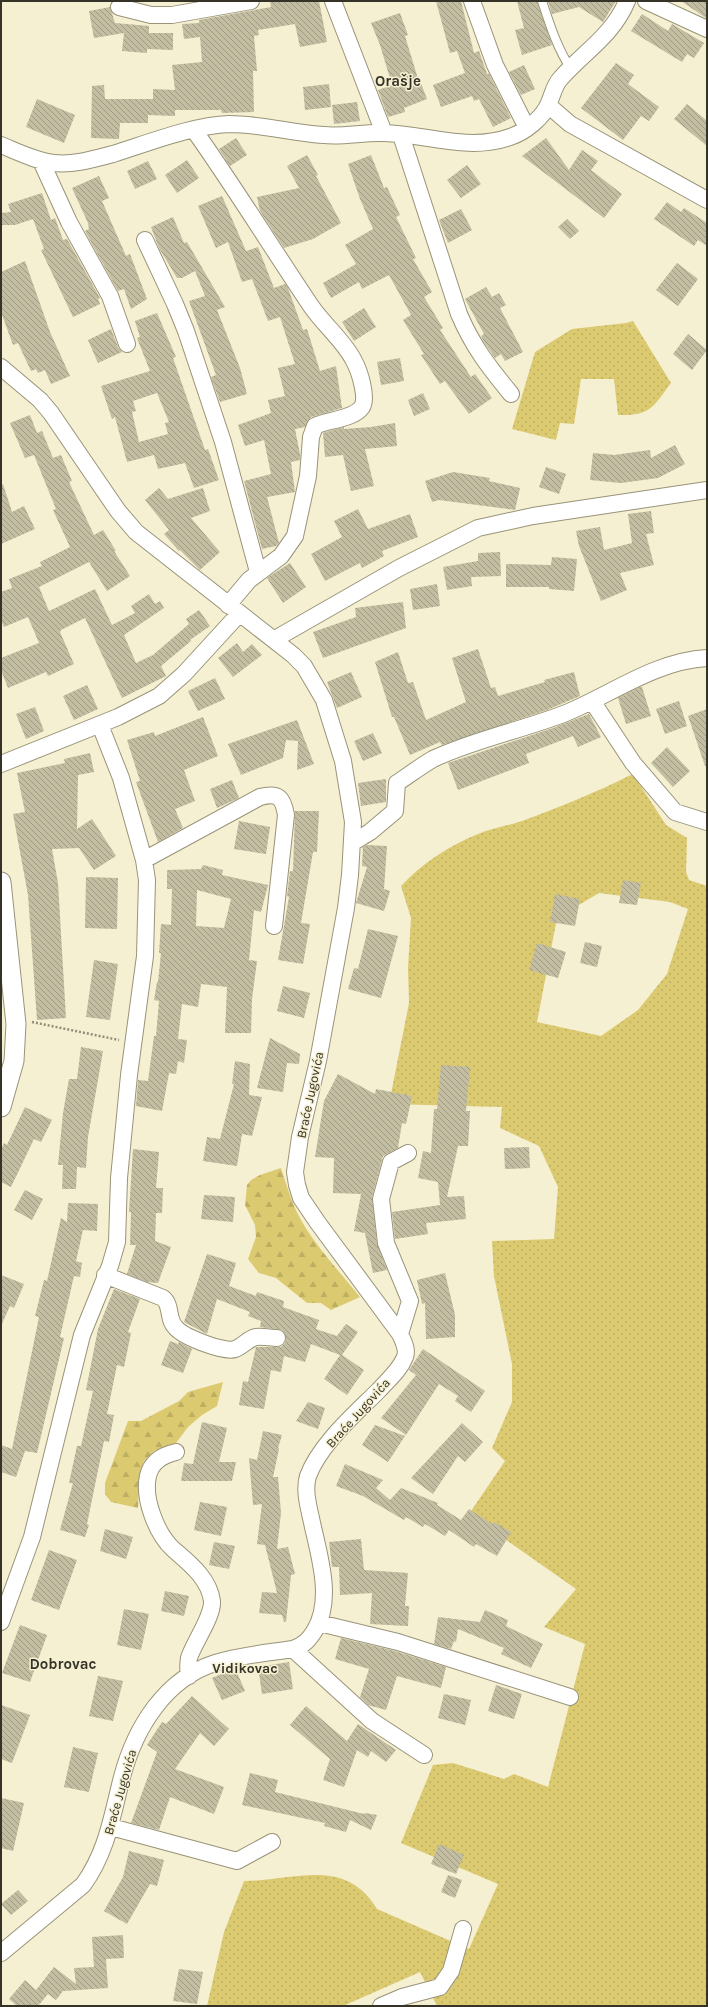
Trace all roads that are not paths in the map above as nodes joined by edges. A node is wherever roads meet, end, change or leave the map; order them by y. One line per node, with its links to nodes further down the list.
1 (251, 1): 7 (street)
2 (333, 1): 13 (street)
3 (472, 1): 11 (street)
4 (542, 1): 9 (lane)
5 (627, 1): 9 (street)
6 (646, 1): 8 (street)
7 (119, 7)
8 (707, 29)
9 (571, 69): 10 (street)
10 (548, 105): 11 (street); 17 (street)
11 (527, 128): 14 (street)
12 (194, 130): 13 (street); 16 (street); 23 (street)
13 (384, 133): 14 (street)
14 (401, 135): 21 (street)
15 (1, 145): 16 (street)
16 (41, 161): 19 (street)
17 (707, 200)
18 (145, 240): 23 (street)
19 (127, 344)
20 (1, 367): 24 (street, Braće Jugovića)
21 (512, 394)
22 (707, 490): 25 (street)
23 (258, 572): 24 (street)
24 (233, 609): 25 (street, Braće Jugovića); 28 (street)
25 (275, 640): 31 (street, Braće Jugovića)
26 (707, 658): 27 (street)
27 (592, 701): 30 (street); 31 (street)
28 (100, 724): 29 (street); 32 (street)
29 (1, 764)
30 (707, 822)
31 (352, 843): 38 (street, Braće Jugovića)
32 (144, 860): 34 (street); 37 (street)
33 (1, 882): 35 (street)
34 (274, 926)
35 (1, 1107)
36 (408, 1153): 38 (street)
37 (105, 1275): 39 (street); 41 (street)
38 (400, 1334): 42 (street, Braće Jugovića)
39 (277, 1338)
40 (176, 1452): 44 (street)
41 (1, 1622)
42 (319, 1623): 43 (street, Braće Jugovića); 45 (street)
43 (293, 1649): 44 (street, Braće Jugovića); 46 (street)
44 (188, 1676): 47 (street, Braće Jugovića)
45 (570, 1697)
46 (424, 1755)
47 (111, 1827): 48 (street); 50 (street, Braće Jugovića)
48 (272, 1842)
49 (463, 1929): 51 (street)
50 (1, 1953)
51 (381, 2006)

